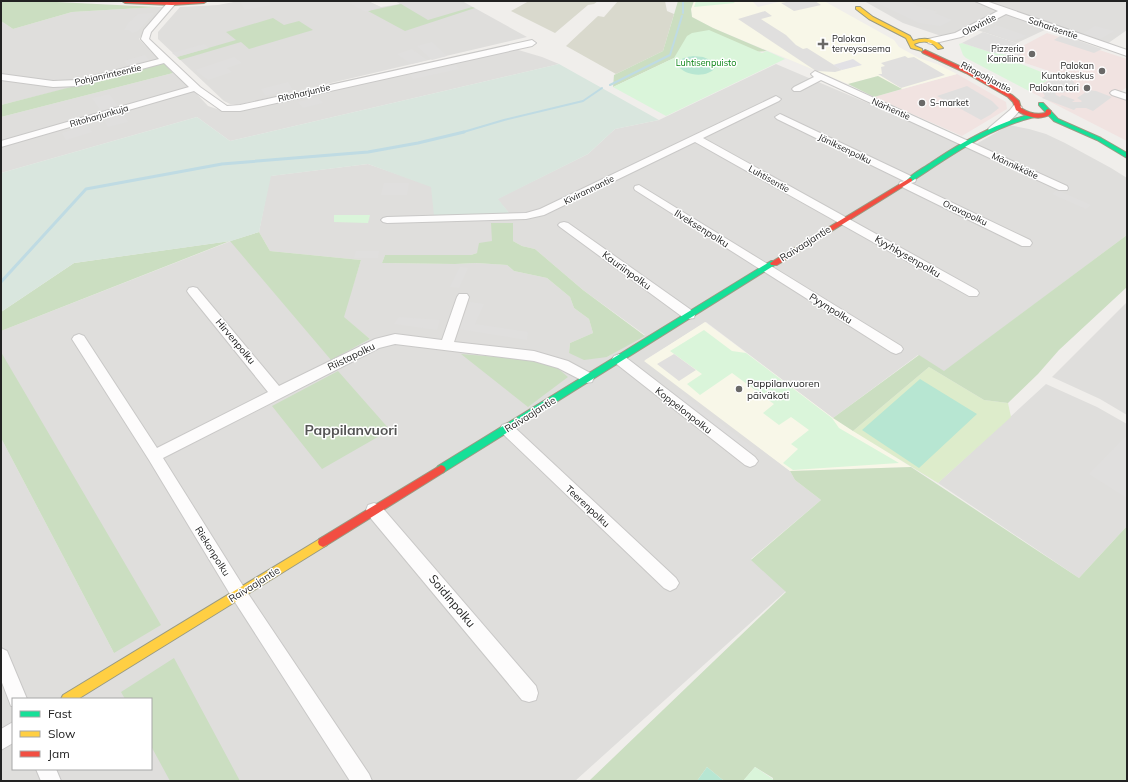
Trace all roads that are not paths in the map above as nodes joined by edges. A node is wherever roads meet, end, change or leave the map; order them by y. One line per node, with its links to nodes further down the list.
1 (125, 1): 4 (street)
2 (204, 1): 4 (street)
3 (979, 1): 5 (street, Saharisentie)
4 (172, 3): 13 (street, Ritoharjuntie)
5 (1005, 11): 6 (street, Olavintie); 12 (street, Saharisentie)
6 (952, 37): 7 (street, Olavintie); 10 (street, Olavintie)
7 (929, 41): 9 (street); 9 (street); 10 (street, Ritopohjantie)
8 (532, 43): 15 (street, Ritoharjuntie)
9 (912, 43): 11 (street, Ritopohjantie)
10 (940, 48): 11 (street); 20 (street, Ritopohjantie)
11 (925, 52): 20 (street, Ritopohjantie)
12 (1127, 53)
13 (166, 60): 14 (street, Pohjanrinteentie); 15 (street, Ritoharjuntie)
14 (1, 78)
15 (196, 88): 27 (street, Ritoharjunkuja)
16 (797, 89): 26 (street, Närhentie)
17 (1115, 93): 18 (street)
18 (1127, 97)
19 (776, 99): 25 (street, Kivirannantie)
20 (1026, 102): 21 (street); 22 (street); 24 (street, Raivaajantie)
21 (1048, 111): 22 (street, Raivaajantie); 28 (street)
22 (1033, 116): 24 (street, Raivaajantie); 29 (street)
23 (780, 117): 30 (street, Jäniksenpolku)
24 (993, 129): 26 (street, Raivaajantie)
25 (695, 138): 33 (street, Kivirannantie); 34 (street, Luhtisentie)
26 (968, 143): 30 (street, Raivaajantie); 32 (street, Männikkötie)
27 (1, 144)
28 (1127, 156)
29 (1127, 162)
30 (907, 182): 34 (street, Raivaajantie); 36 (street, Oravapolku)
31 (639, 188): 37 (street, Ilveksenpolku)
32 (1063, 188)
33 (387, 220)
34 (843, 220): 37 (street, Raivaajantie); 39 (street, Kyyhkysenpolku)
35 (564, 225): 41 (street, Kauriinpolku)
36 (1026, 243)
37 (766, 268): 41 (street, Raivaajantie); 44 (street, Pyynpolku)
38 (193, 291): 47 (street, Hirvenpolku)
39 (973, 293)
40 (463, 297): 43 (street)
41 (689, 315): 45 (street, Raivaajantie)
42 (79, 339): 49 (street, Riekonpolku)
43 (447, 344): 46 (street, Riistapolku); 47 (street, Riistapolku)
44 (896, 349)
45 (619, 359): 46 (street, Raivaajantie); 50 (street, Koppelonpolku)
46 (587, 378): 48 (street, Raivaajantie)
47 (277, 392): 49 (street, Riistapolku)
48 (507, 429): 51 (street, Raivaajantie); 52 (street, Teerenpolku)
49 (154, 456): 53 (street, Riekonpolku)
50 (750, 461)
51 (374, 510): 53 (street, Raivaajantie); 55 (street, Soidinpolku)
52 (670, 583)
53 (239, 594): 57 (street, Raivaajantie); 62 (street, Riekonpolku)
54 (1, 657): 56 (street)
55 (529, 694)
56 (18, 698)
57 (69, 698)
58 (12, 733): 59 (street)
59 (1, 740)
60 (46, 770): 61 (street)
61 (51, 781)
62 (362, 781)

